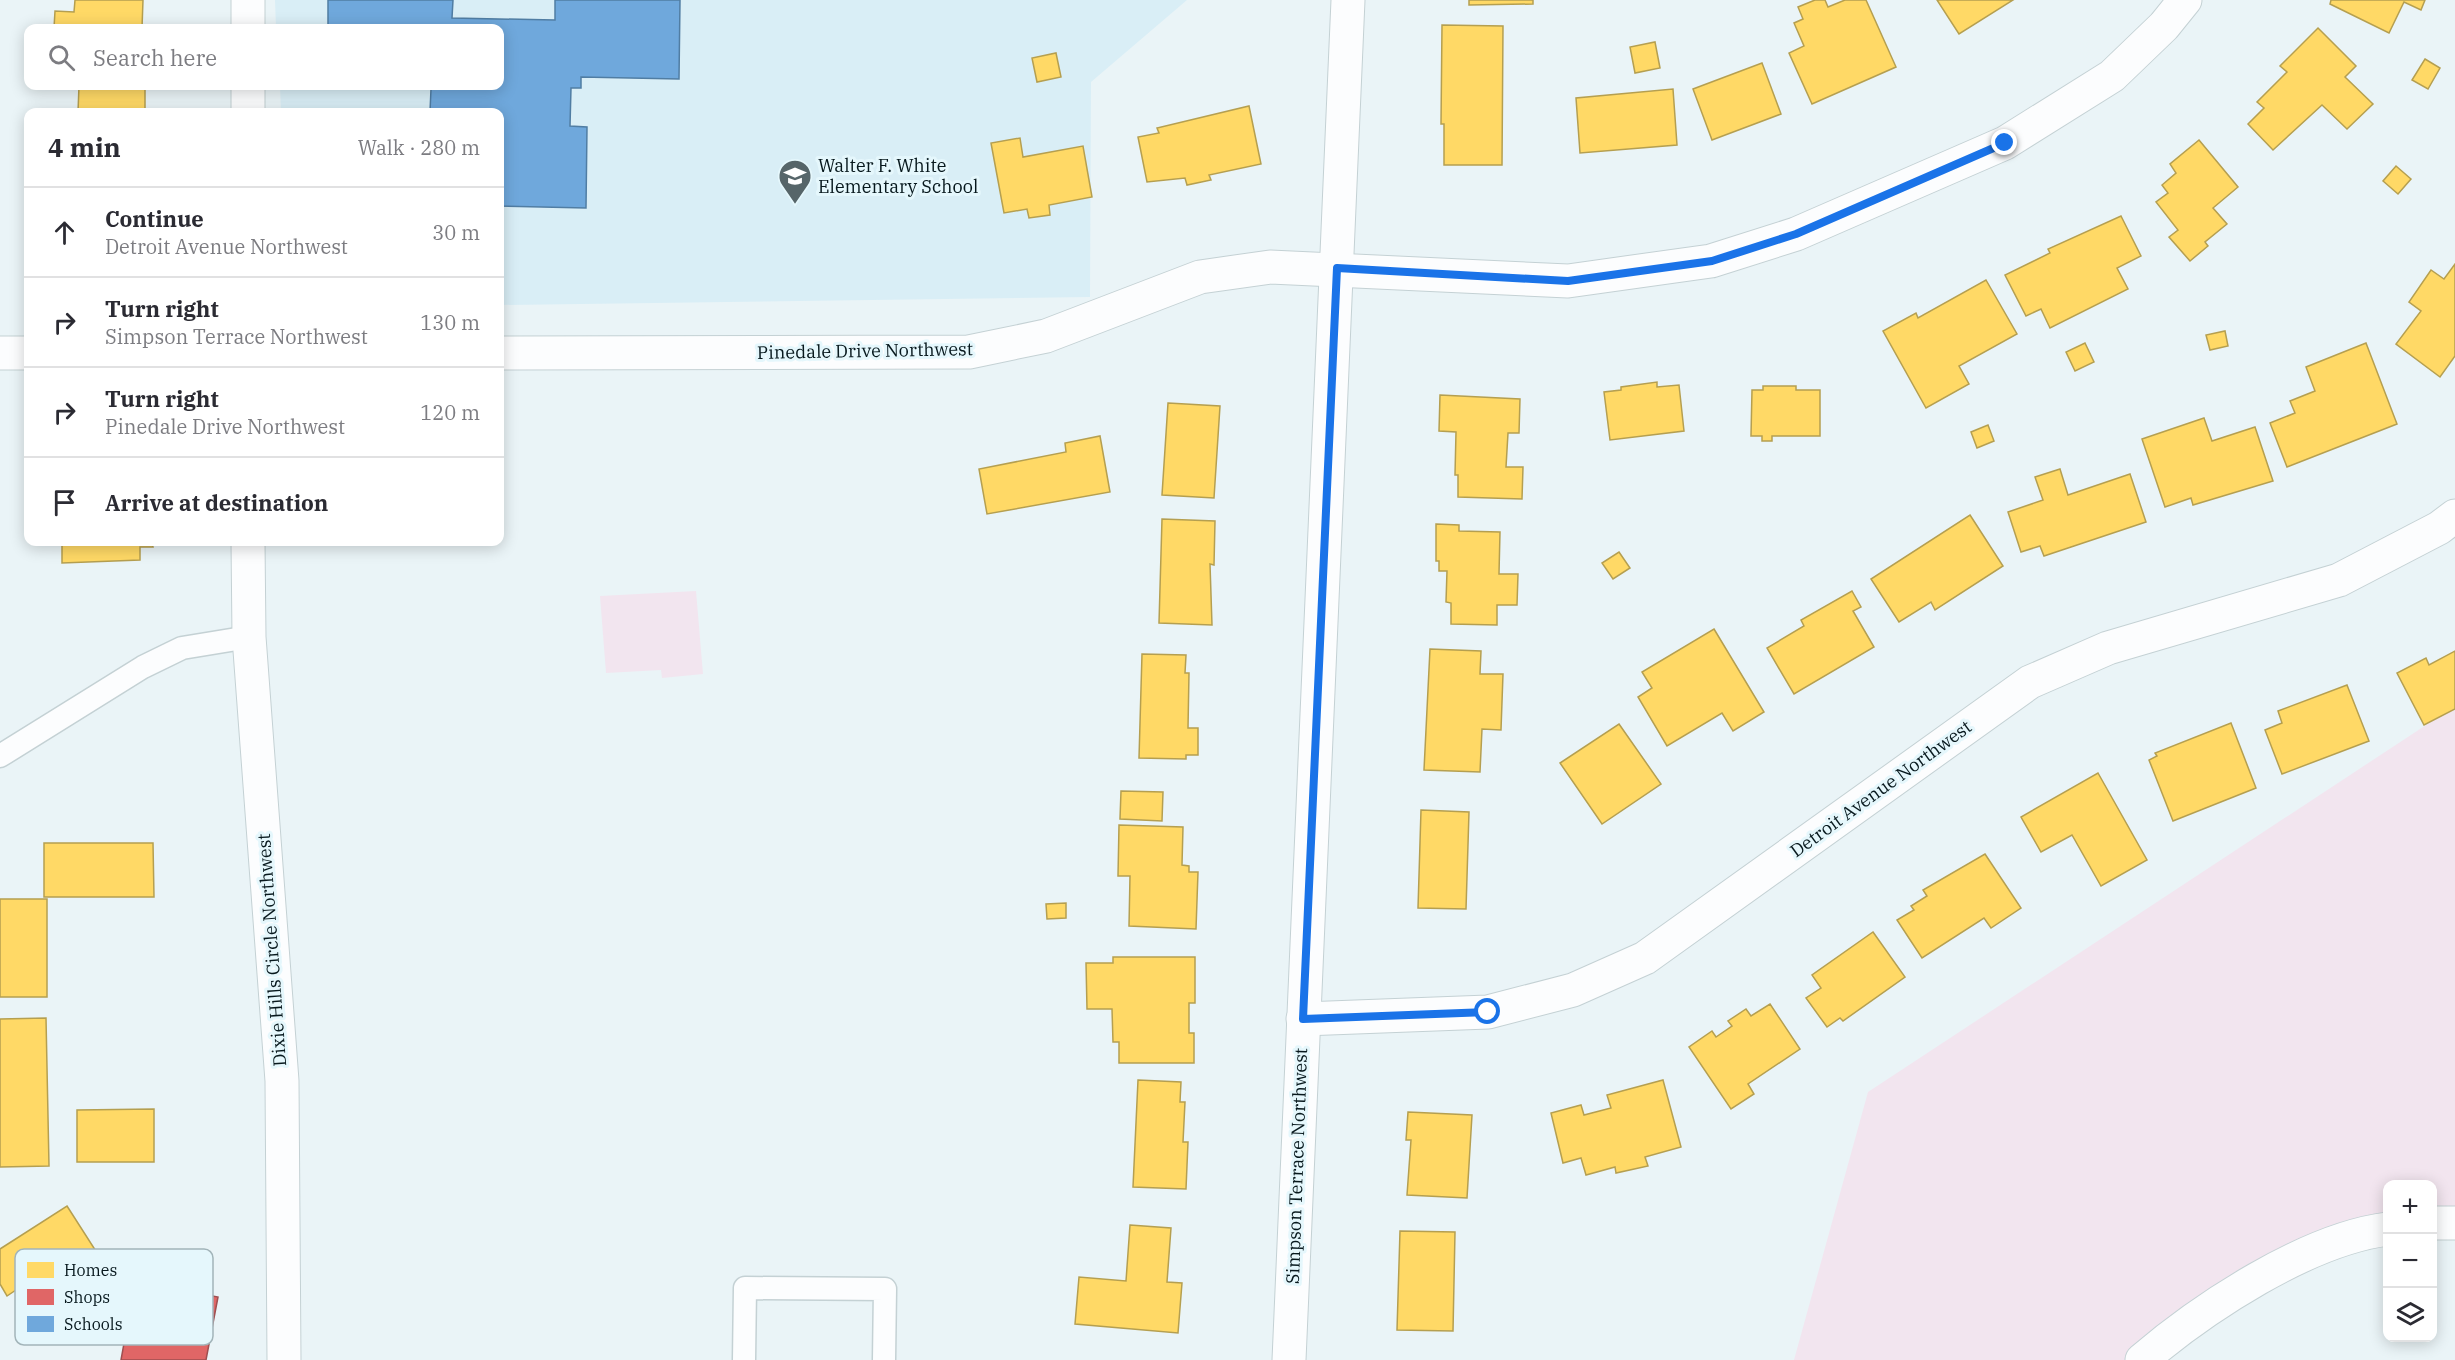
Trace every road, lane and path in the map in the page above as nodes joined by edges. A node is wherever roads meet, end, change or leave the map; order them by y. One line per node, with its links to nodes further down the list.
1 (248, 0): 4 (street)
2 (1348, 0): 7 (street, Simpson Terrace Northwest)
3 (2185, 0): 7 (street, Pinedale Drive Northwest)
4 (248, 24)
5 (248, 90): 6 (street)
6 (248, 108)
7 (1337, 268): 10 (street, Pinedale Drive Northwest); 15 (street, Simpson Terrace Northwest)
8 (0, 353): 9 (street)
9 (24, 353)
10 (504, 353)
11 (2455, 516): 15 (street, Detroit Avenue Northwest)
12 (248, 546): 13 (street, Dixie Hills Circle Northwest)
13 (249, 637): 14 (lane); 19 (street, Dixie Hills Circle Northwest)
14 (0, 756)
15 (1303, 1019): 22 (street, Simpson Terrace Northwest)
16 (2437, 1223): 17 (street)
17 (2455, 1223)
18 (2383, 1230): 23 (street)
19 (284, 1360)
20 (744, 1360): 21 (lane)
21 (884, 1360)
22 (1289, 1360)
23 (2142, 1360)

